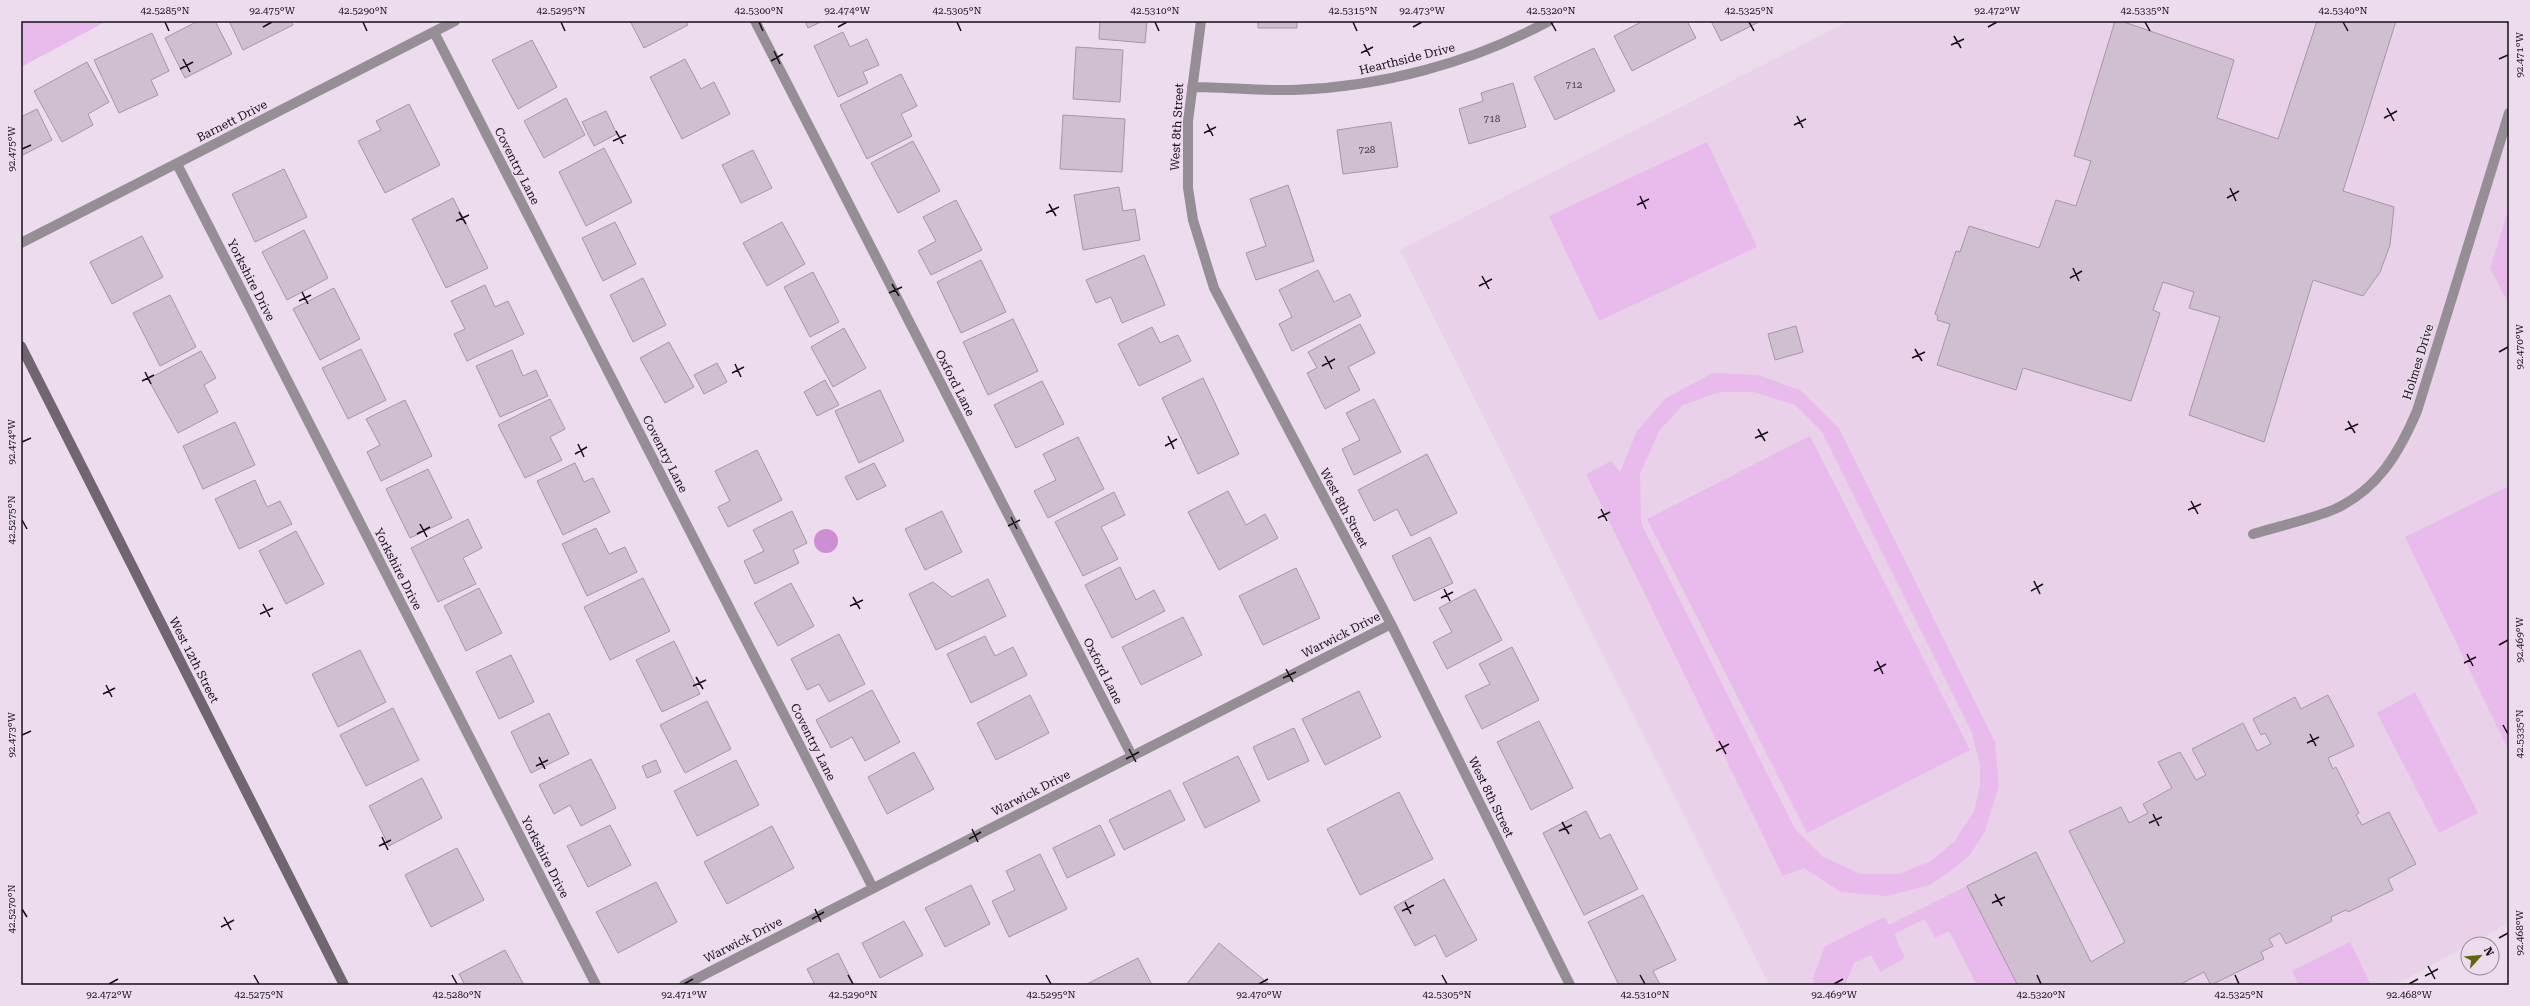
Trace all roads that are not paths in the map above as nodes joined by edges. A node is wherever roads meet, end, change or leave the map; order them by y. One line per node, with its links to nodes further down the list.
1 (455, 21): 5 (street, Barnett Drive)
2 (755, 21): 13 (street, Oxford Lane)
3 (1201, 21): 6 (street, West 8th Street)
4 (1549, 21): 6 (street, Hearthside Drive)
5 (434, 32): 8 (street, Barnett Drive); 14 (street, Coventry Lane)
6 (1192, 87): 12 (street, West 8th Street)
7 (2509, 113): 11 (street, Holmes Drive)
8 (177, 164): 9 (street, Barnett Drive); 16 (street, Yorkshire Drive)
9 (21, 243)
10 (21, 346): 15 (main road, West 12th Street)
11 (2253, 534)
12 (1391, 624): 13 (street, Warwick Drive); 18 (street, West 8th Street)
13 (1132, 756): 14 (street, Warwick Drive)
14 (873, 888): 17 (street, Warwick Drive)
15 (344, 985)
16 (596, 985)
17 (684, 985)
18 (1570, 985)

